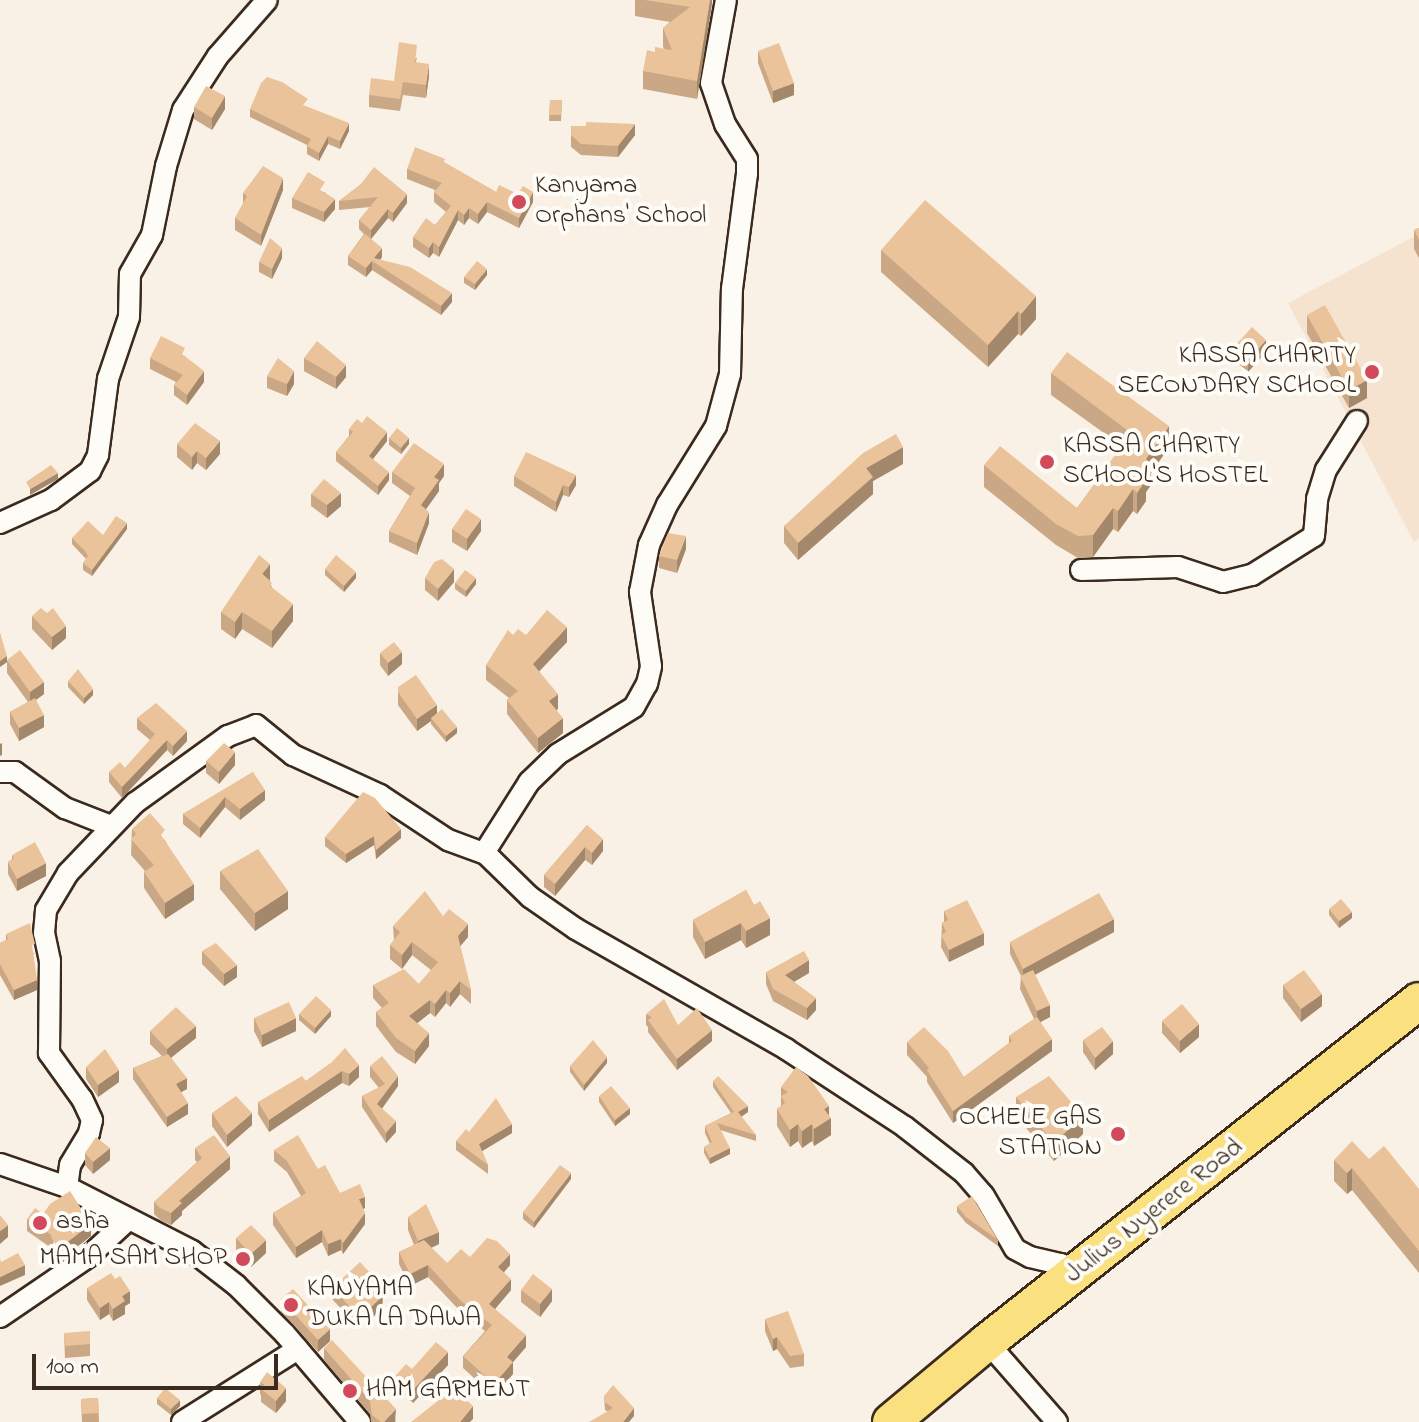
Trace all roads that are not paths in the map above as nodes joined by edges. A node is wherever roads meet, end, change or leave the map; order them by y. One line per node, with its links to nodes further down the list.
1 (267, 0): 4 (street)
2 (726, 0): 8 (street)
3 (1357, 421): 5 (street)
4 (0, 523)
5 (1081, 570)
6 (0, 772): 7 (street)
7 (111, 826): 8 (street); 11 (street)
8 (484, 853): 13 (street)
9 (1419, 1001): 13 (highway, Julius Nyerere Road)
10 (0, 1164): 11 (street)
11 (67, 1187): 12 (street)
12 (129, 1219): 14 (street); 16 (street)
13 (1076, 1274): 15 (highway, Julius Nyerere Road)
14 (0, 1317)
15 (987, 1342): 19 (highway, Julius Nyerere Road); 20 (street)
16 (298, 1349): 17 (street); 18 (street)
17 (182, 1422)
18 (360, 1422)
19 (891, 1422)
20 (1057, 1422)

